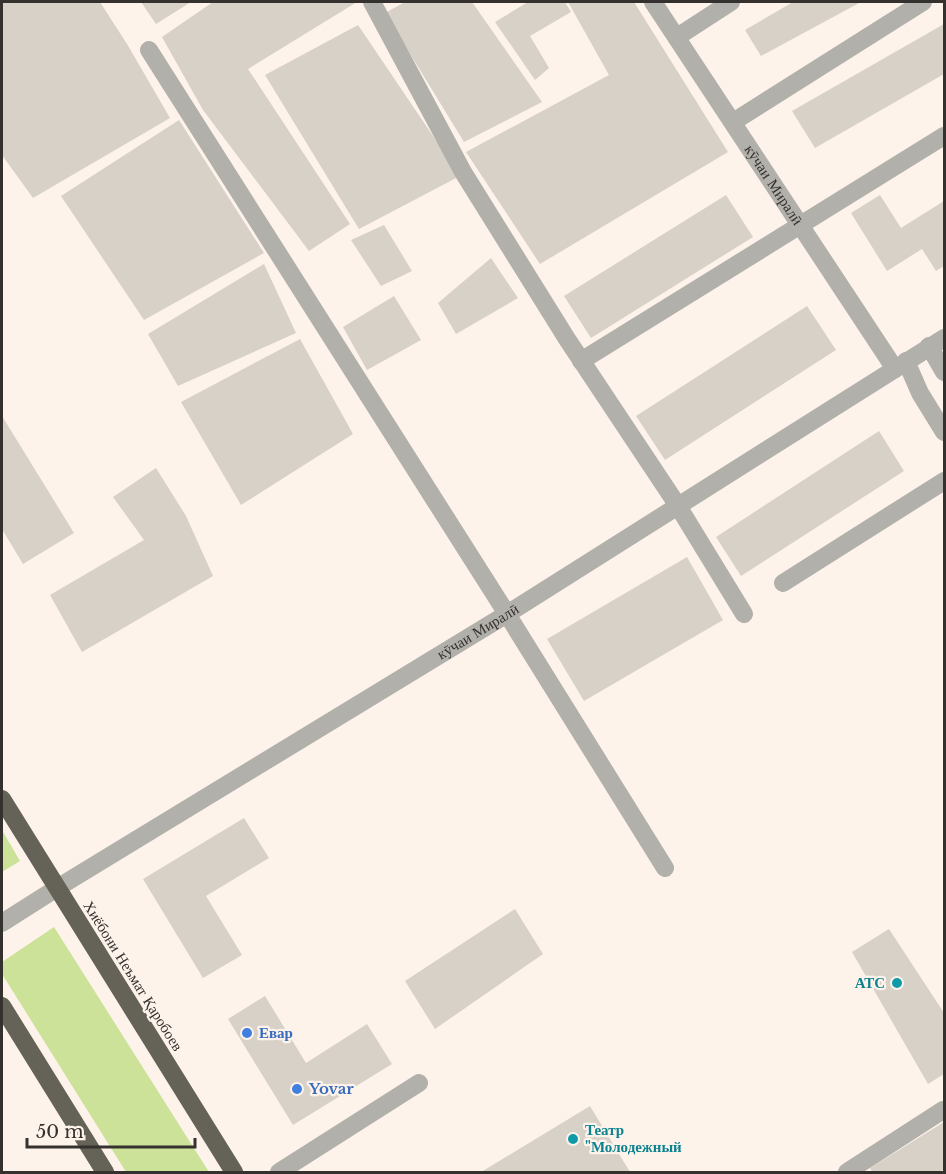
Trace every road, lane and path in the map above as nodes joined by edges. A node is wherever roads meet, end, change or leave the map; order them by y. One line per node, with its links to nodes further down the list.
1 (372, 2): 11 (street)
2 (653, 2): 5 (street, кӯчаи Миралӣ)
3 (731, 2): 5 (street)
4 (923, 2): 7 (street)
5 (677, 38): 7 (street, кӯчаи Миралӣ)
6 (149, 50): 18 (street)
7 (733, 122): 9 (street, кӯчаи Миралӣ)
8 (945, 136): 9 (street)
9 (801, 226): 11 (street); 12 (street, кӯчаи Миралӣ)
10 (937, 342): 12 (street, кӯчаи Миралӣ); 13 (street)
11 (582, 361): 16 (street)
12 (900, 365): 14 (street); 16 (street, кӯчаи Миралӣ)
13 (945, 372)
14 (945, 432)
15 (945, 481): 17 (street)
16 (678, 506): 18 (street, кӯчаи Миралӣ); 19 (street)
17 (783, 583)
18 (507, 614): 21 (street); 22 (street, кӯчаи Миралӣ)
19 (744, 614)
20 (2, 799): 22 (highway, Хиёбони Неъмат Қаробоев)
21 (665, 868)
22 (57, 888): 23 (street, кӯчаи Миралӣ); 28 (highway, Хиёбони Неъмат Қаробоев)
23 (2, 923)
24 (2, 1006): 27 (highway)
25 (419, 1083): 29 (street)
26 (943, 1110): 30 (street)
27 (105, 1173)
28 (234, 1173)
29 (279, 1173)
30 (847, 1173)

